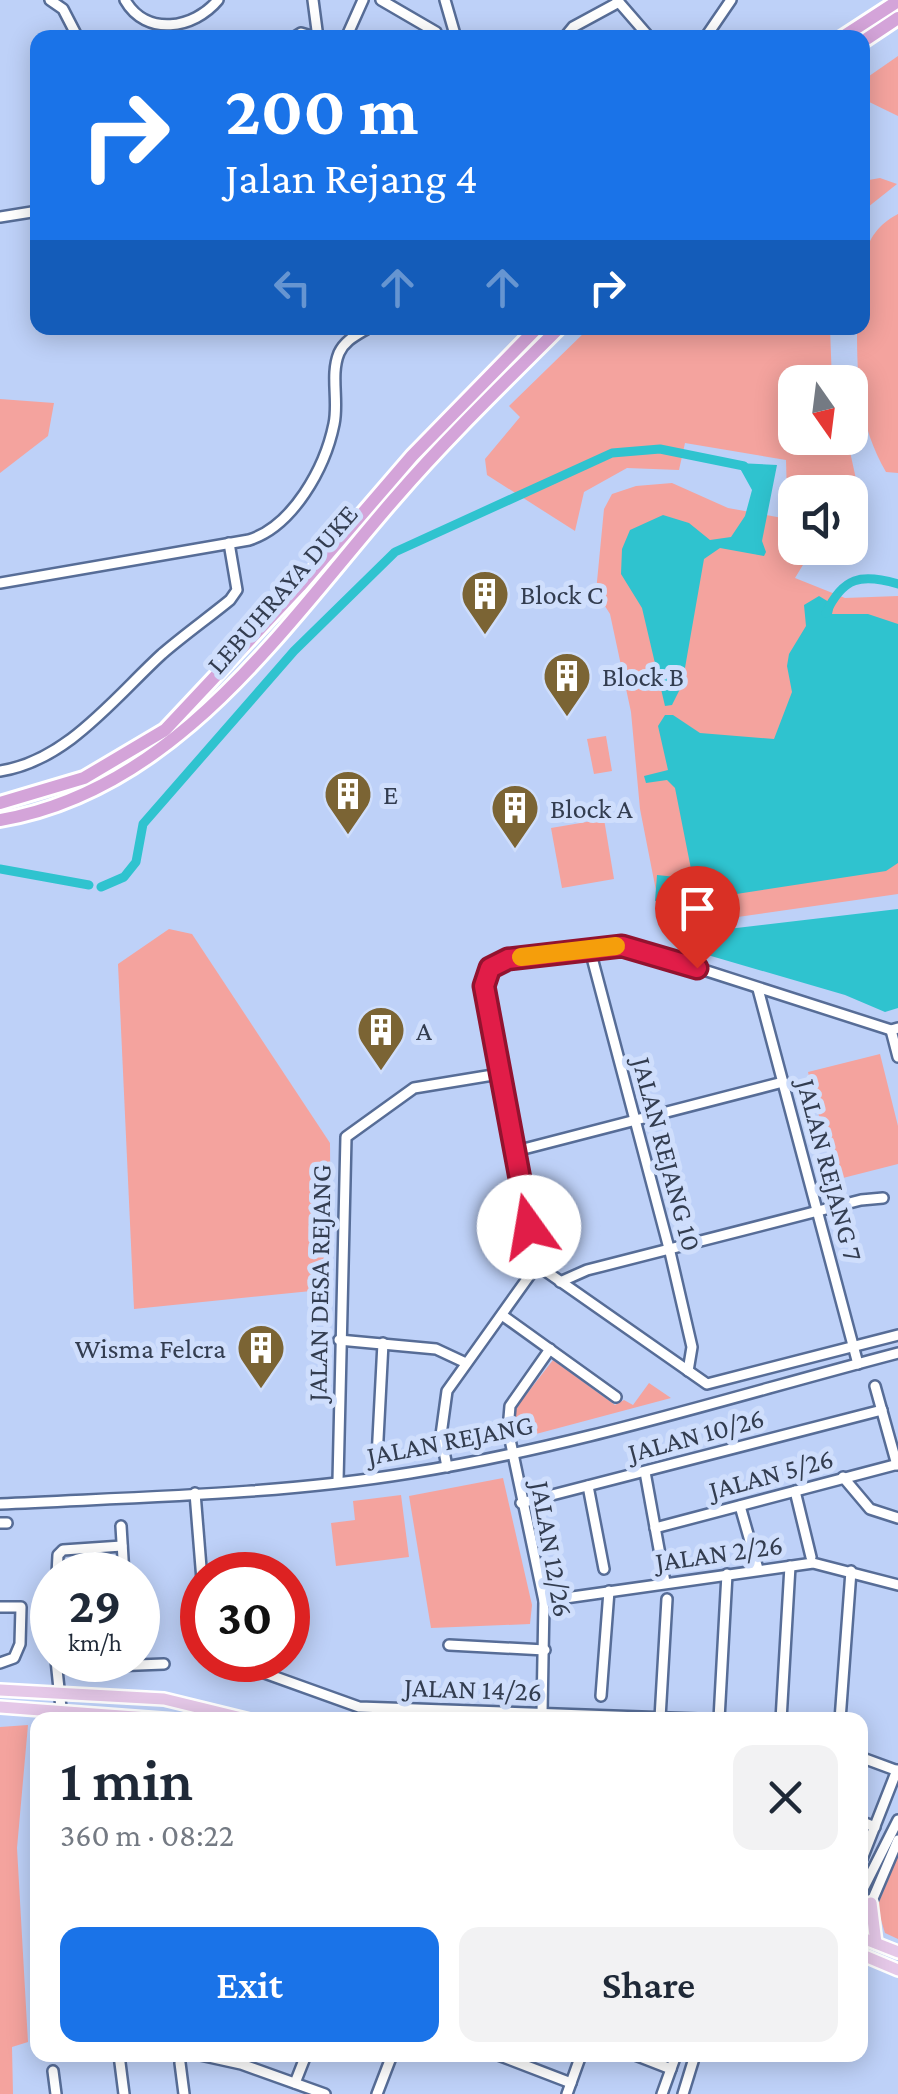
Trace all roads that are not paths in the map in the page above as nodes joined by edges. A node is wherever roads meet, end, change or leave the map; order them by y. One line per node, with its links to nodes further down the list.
1 (50, 0): 12 (street)
2 (126, 0): 3 (street)
3 (218, 0)
4 (312, 0): 13 (street)
5 (363, 0): 14 (street)
6 (381, 0): 15 (street)
7 (445, 0): 16 (street)
8 (731, 0): 19 (street)
9 (618, 1): 17 (street); 18 (street)
10 (898, 2): 20 (highway)
11 (898, 18): 21 (highway)
12 (74, 30)
13 (317, 30)
14 (350, 30)
15 (433, 30)
16 (454, 30)
17 (571, 30)
18 (643, 30)
19 (710, 30)
20 (854, 30)
21 (870, 37)
22 (30, 212): 23 (street)
23 (0, 217)
24 (357, 335): 27 (street)
25 (530, 335): 30 (highway, LEBUHRAYA DUKE)
26 (552, 335): 31 (highway, LEBUHRAYA DUKE)
27 (229, 544): 28 (street); 29 (street)
28 (0, 584)
29 (0, 771)
30 (0, 803)
31 (0, 820)
32 (606, 948): 33 (street); 34 (street); 35 (street)
33 (587, 950): 34 (street); 38 (street)
34 (594, 965): 40 (street, JALAN REJANG 10)
35 (758, 989): 36 (street); 39 (street, JALAN REJANG 7)
36 (894, 1029): 37 (street)
37 (898, 1056)
38 (499, 1074): 41 (street); 49 (street, JALAN DESA REJANG)
39 (783, 1082): 40 (street); 43 (street, JALAN REJANG 7)
40 (634, 1120): 41 (street); 44 (street, JALAN REJANG 10)
41 (512, 1152): 45 (street)
42 (883, 1198): 43 (street)
43 (818, 1212): 44 (street); 51 (street, JALAN REJANG 7)
44 (670, 1252): 46 (street); 56 (street, JALAN REJANG 10)
45 (537, 1266): 46 (street); 47 (street)
46 (560, 1282): 56 (street)
47 (502, 1315): 52 (street); 54 (street)
48 (898, 1336): 51 (street)
49 (339, 1340): 50 (street); 66 (street, JALAN DESA REJANG)
50 (383, 1344): 54 (street); 61 (street)
51 (854, 1346): 55 (street, JALAN REJANG 7); 56 (street)
52 (550, 1350): 58 (street); 60 (street, JALAN 12/26)
53 (898, 1353): 55 (street, JALAN REJANG)
54 (466, 1363): 63 (street)
55 (858, 1364): 60 (street, JALAN REJANG)
56 (688, 1371)
57 (876, 1386): 59 (street)
58 (616, 1397)
59 (882, 1410): 62 (street); 64 (street, JALAN 10/26)
60 (510, 1454): 63 (street, JALAN REJANG); 70 (street, JALAN 12/26)
61 (377, 1458)
62 (898, 1465): 65 (street, JALAN 5/26)
63 (446, 1467): 66 (street, JALAN REJANG)
64 (644, 1472): 67 (street, JALAN 10/26); 75 (street)
65 (843, 1477): 68 (street, JALAN 5/26); 73 (street)
66 (338, 1481): 69 (street, JALAN REJANG)
67 (588, 1486): 70 (street, JALAN 10/26); 83 (street)
68 (795, 1491): 72 (street, JALAN 5/26); 80 (street)
69 (195, 1493): 71 (street, JALAN REJANG); 79 (street)
70 (522, 1503): 90 (street, JALAN 12/26)
71 (0, 1504)
72 (740, 1506): 75 (street, JALAN 5/26); 82 (street)
73 (898, 1518)
74 (121, 1526): 76 (street)
75 (655, 1528): 86 (street)
76 (122, 1546): 77 (street); 78 (street)
77 (63, 1552)
78 (122, 1552)
79 (200, 1552)
80 (812, 1557)
81 (790, 1566): 82 (street, JALAN 2/26); 84 (street, JALAN 2/26); 110 (street)
82 (758, 1568): 85 (street, JALAN 2/26)
83 (604, 1569)
84 (851, 1570): 87 (street, JALAN 2/26); 111 (street)
85 (727, 1574): 86 (street, JALAN 2/26); 109 (street)
86 (666, 1582): 88 (street, JALAN 2/26)
87 (898, 1585)
88 (609, 1591): 90 (street, JALAN 2/26); 101 (street)
89 (667, 1599): 108 (street)
90 (544, 1601): 93 (street, JALAN 12/26)
91 (0, 1607): 94 (street)
92 (449, 1645): 93 (street)
93 (545, 1650): 107 (street, JALAN 12/26)
94 (0, 1663)
95 (160, 1664): 96 (street)
96 (164, 1664)
97 (59, 1682): 100 (street)
98 (289, 1682): 106 (street, JALAN 14/26)
99 (0, 1690): 100 (main road)
100 (60, 1690): 103 (street); 105 (main road)
101 (601, 1696)
102 (0, 1706): 103 (main road)
103 (61, 1708): 104 (main road)
104 (99, 1712)
105 (217, 1712)
106 (382, 1712)
107 (542, 1712)
108 (660, 1712)
109 (722, 1712)
110 (781, 1712)
111 (841, 1712)
112 (868, 1759): 113 (street)
113 (898, 1771): 116 (street)
114 (898, 1820): 119 (street)
115 (868, 1825): 116 (street)
116 (874, 1827): 118 (street)
117 (898, 1840): 120 (street)
118 (868, 1843)
119 (868, 1894)
120 (868, 1895)
121 (868, 1908): 123 (main road)
122 (868, 1940): 123 (main road)
123 (876, 1944): 124 (main road)
124 (898, 1952)
125 (868, 1957): 126 (main road)
126 (898, 1970)
127 (120, 2062): 143 (street)
128 (180, 2062): 144 (street)
129 (224, 2062): 139 (street)
130 (303, 2062): 139 (street)
131 (390, 2062): 141 (street)
132 (516, 2062): 140 (street)
133 (578, 2062): 140 (street)
134 (653, 2062): 137 (street)
135 (674, 2062): 137 (street)
136 (694, 2062): 148 (street)
137 (671, 2069): 147 (street)
138 (53, 2071): 142 (street)
139 (295, 2083): 145 (street)
140 (571, 2083): 146 (street)
141 (379, 2093)
142 (56, 2094)
143 (124, 2094)
144 (184, 2094)
145 (325, 2094)
146 (567, 2094)
147 (662, 2094)
148 (684, 2094)

